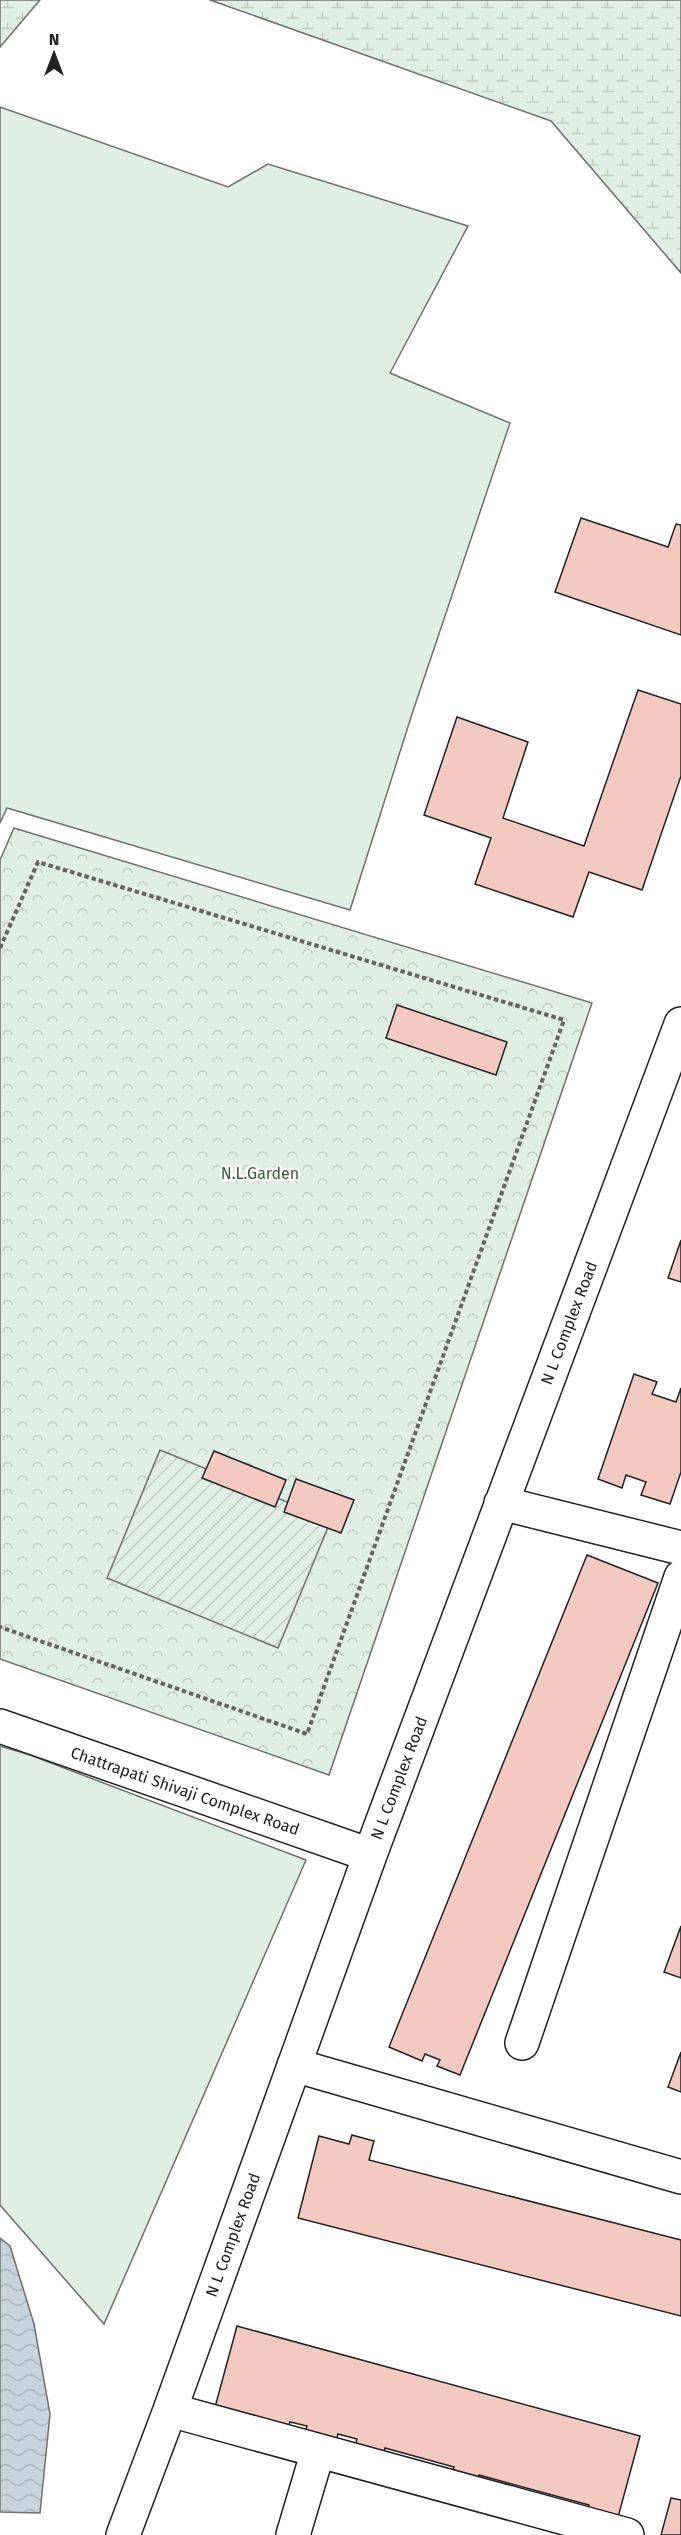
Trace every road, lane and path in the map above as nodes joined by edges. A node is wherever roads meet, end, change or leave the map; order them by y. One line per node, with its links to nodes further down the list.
1 (0, 948): 6 (path)
2 (681, 1024): 3 (street, N L Complex Road)
3 (501, 1503): 4 (street); 8 (street, N L Complex Road)
4 (681, 1548)
5 (681, 1577): 9 (street)
6 (0, 1627)
7 (0, 1726): 8 (street, Chattrapati Shivaji Complex Road)
8 (370, 1855): 10 (street, N L Complex Road)
9 (522, 2043)
10 (294, 2065): 11 (street); 12 (street, N L Complex Road)
11 (681, 2177)
12 (170, 2410): 13 (street); 14 (street, N L Complex Road)
13 (318, 2451): 15 (street); 16 (street)
14 (123, 2535)
15 (293, 2535)
16 (627, 2535)

